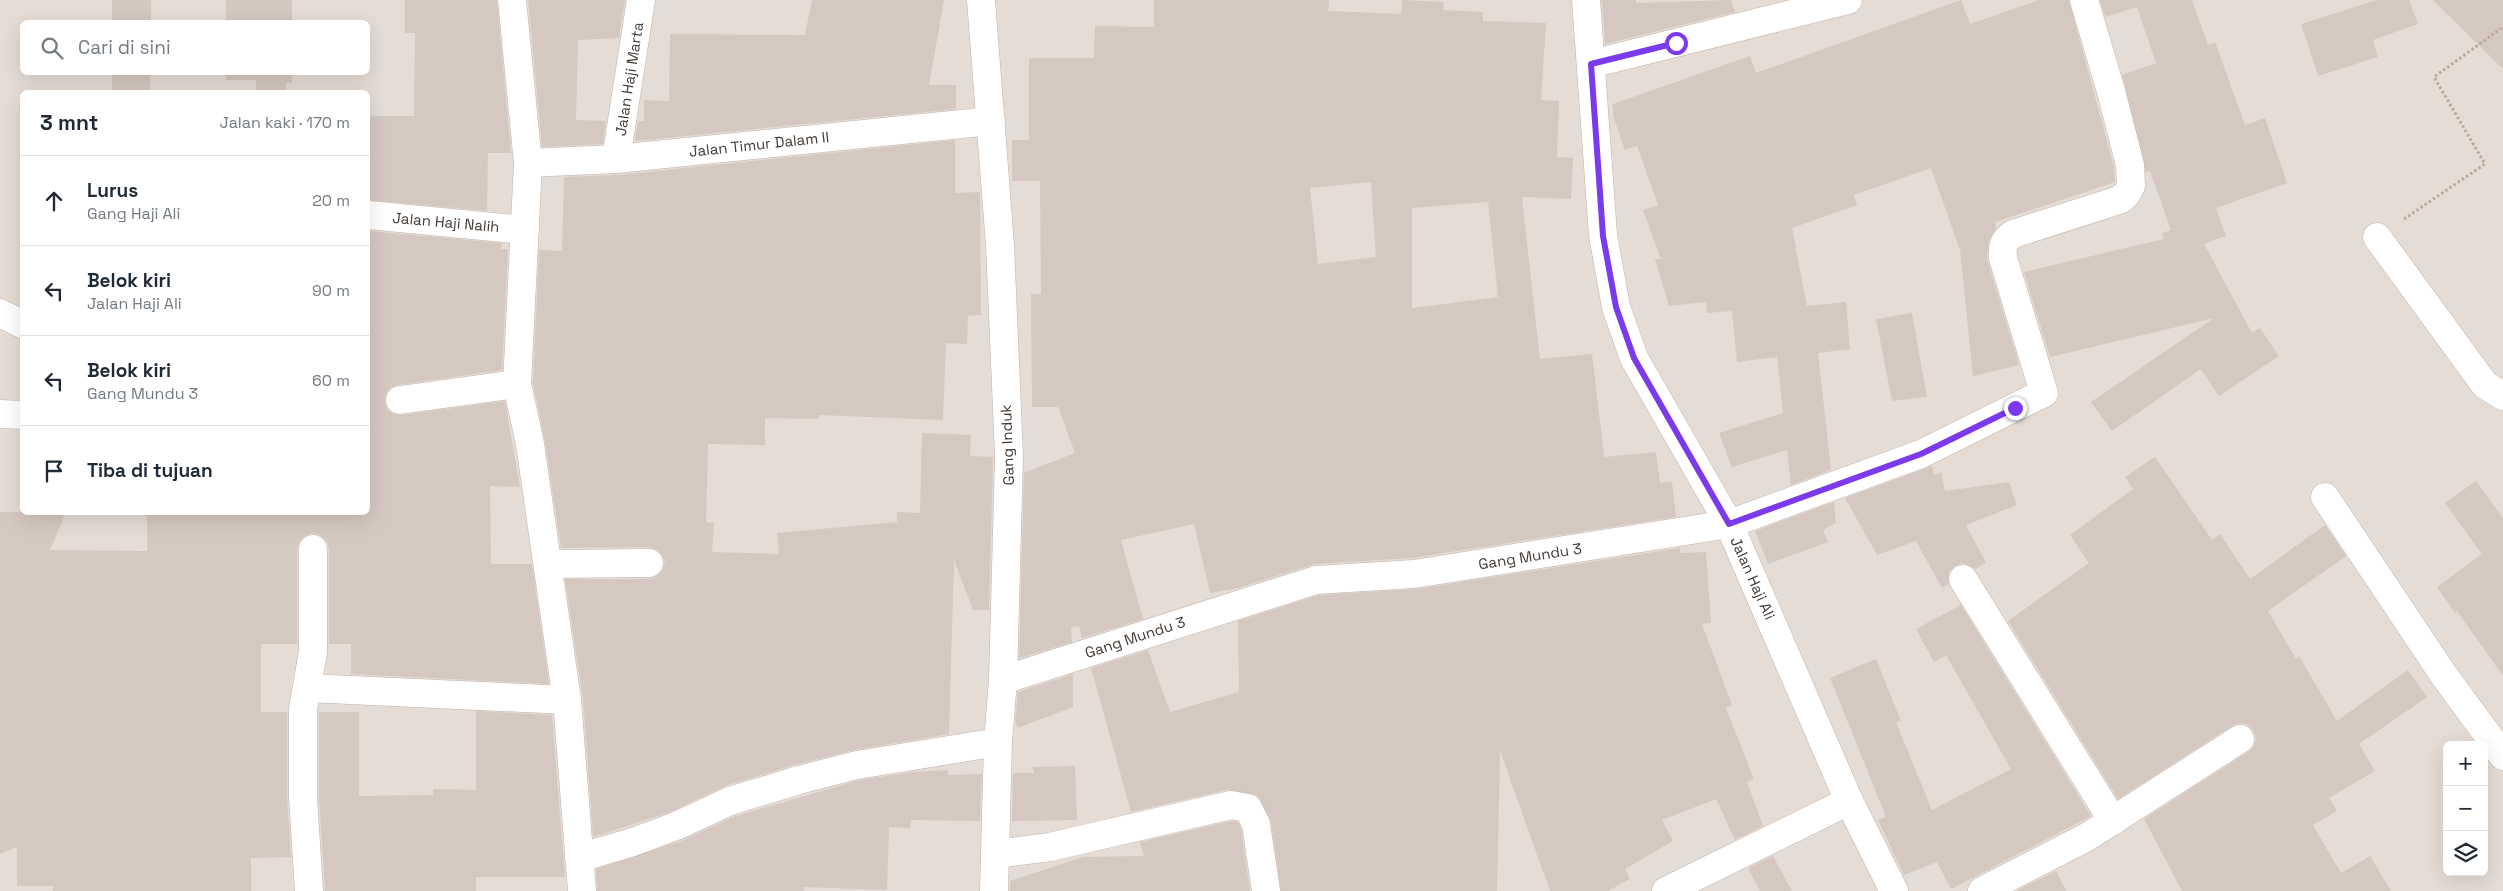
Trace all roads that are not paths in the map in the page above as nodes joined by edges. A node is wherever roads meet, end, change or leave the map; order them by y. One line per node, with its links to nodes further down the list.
1 (512, 0): 10 (street)
2 (641, 0): 9 (street, Jalan Haji Marta)
3 (981, 0): 8 (street, Gang Induk)
4 (1586, 0): 7 (street, Jalan Haji Ali)
5 (1848, 0): 7 (street)
6 (2084, 0): 22 (street, Gang Mundu 3)
7 (1591, 64): 22 (street, Jalan Haji Ali)
8 (991, 121): 9 (street, Jalan Timur Dalam II); 27 (street, Gang Induk)
9 (616, 159): 10 (street, Jalan Timur Dalam II)
10 (528, 163): 12 (street)
11 (370, 215): 12 (street, Jalan Haji Nalih)
12 (525, 230): 16 (street)
13 (2377, 237): 17 (street)
14 (0, 313): 15 (street)
15 (20, 323)
16 (517, 384): 18 (street); 25 (street)
17 (2503, 396)
18 (400, 400)
19 (0, 414): 20 (street)
20 (20, 415)
21 (2326, 497): 32 (street)
22 (1729, 524): 27 (street, Gang Mundu 3); 33 (street, Jalan Haji Ali)
23 (313, 549): 28 (street)
24 (649, 563): 25 (street)
25 (548, 564): 29 (street)
26 (1963, 579): 34 (street)
27 (1003, 680): 31 (street, Gang Induk)
28 (307, 688): 29 (street); 37 (street)
29 (567, 700): 36 (street)
30 (2240, 739): 34 (street)
31 (998, 742): 35 (street, Gang Induk); 36 (street)
32 (2503, 756)
33 (1849, 801): 41 (street); 42 (street, Jalan Haji Ali)
34 (2113, 821): 43 (street)
35 (995, 854): 39 (street, Gang Induk); 40 (street)
36 (579, 858): 38 (street)
37 (309, 891)
38 (582, 891)
39 (994, 891)
40 (1266, 891)
41 (1666, 891)
42 (1894, 891)
43 (1982, 891)

